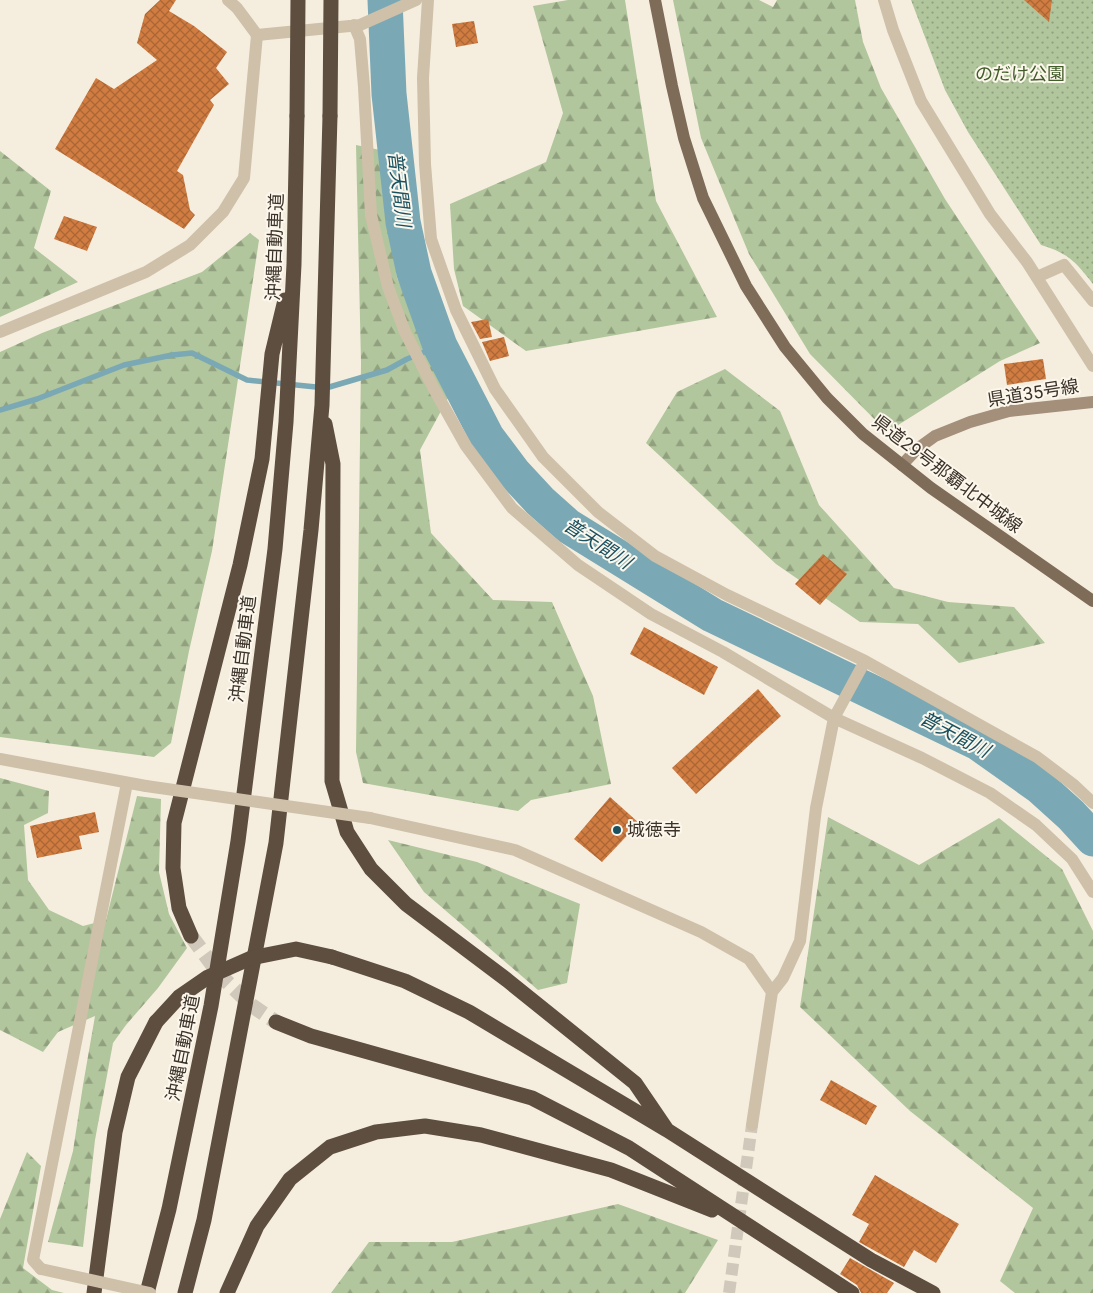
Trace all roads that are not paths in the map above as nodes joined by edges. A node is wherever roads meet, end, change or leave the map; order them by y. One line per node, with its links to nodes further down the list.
1 (298, 0): 10 (highway, 沖縄自動車道, bridge)
2 (331, 0): 16 (highway, bridge)
3 (416, 0): 8 (street)
4 (428, 0): 19 (street)
5 (656, 0): 17 (main road, 県道29号那覇北中城線)
6 (884, 0): 11 (street)
7 (236, 3): 9 (street)
8 (357, 25): 9 (street); 20 (street)
9 (257, 35): 13 (street)
10 (294, 264): 25 (highway); 32 (highway, 沖縄自動車道)
11 (1037, 278): 12 (street); 14 (street)
12 (1093, 301)
13 (0, 332)
14 (1093, 366)
15 (1093, 402): 17 (main road, 県道35号線)
16 (322, 406): 29 (highway); 33 (highway)
17 (902, 464): 18 (main road, 県道29号那覇北中城線)
18 (1093, 601)
19 (864, 662): 20 (street); 23 (street)
20 (835, 718): 24 (street); 26 (street)
21 (0, 759): 22 (street)
22 (127, 783): 26 (street, bridge); 32 (street, bridge)
23 (1093, 803)
24 (1093, 892)
25 (190, 936)
26 (772, 992): 28 (street)
27 (276, 1022): 30 (highway)
28 (752, 1125)
29 (667, 1130): 31 (highway, bridge); 36 (highway)
30 (744, 1223): 34 (highway); 35 (highway)
31 (94, 1293)
32 (149, 1293)
33 (184, 1293)
34 (227, 1293)
35 (852, 1293)
36 (933, 1293)

